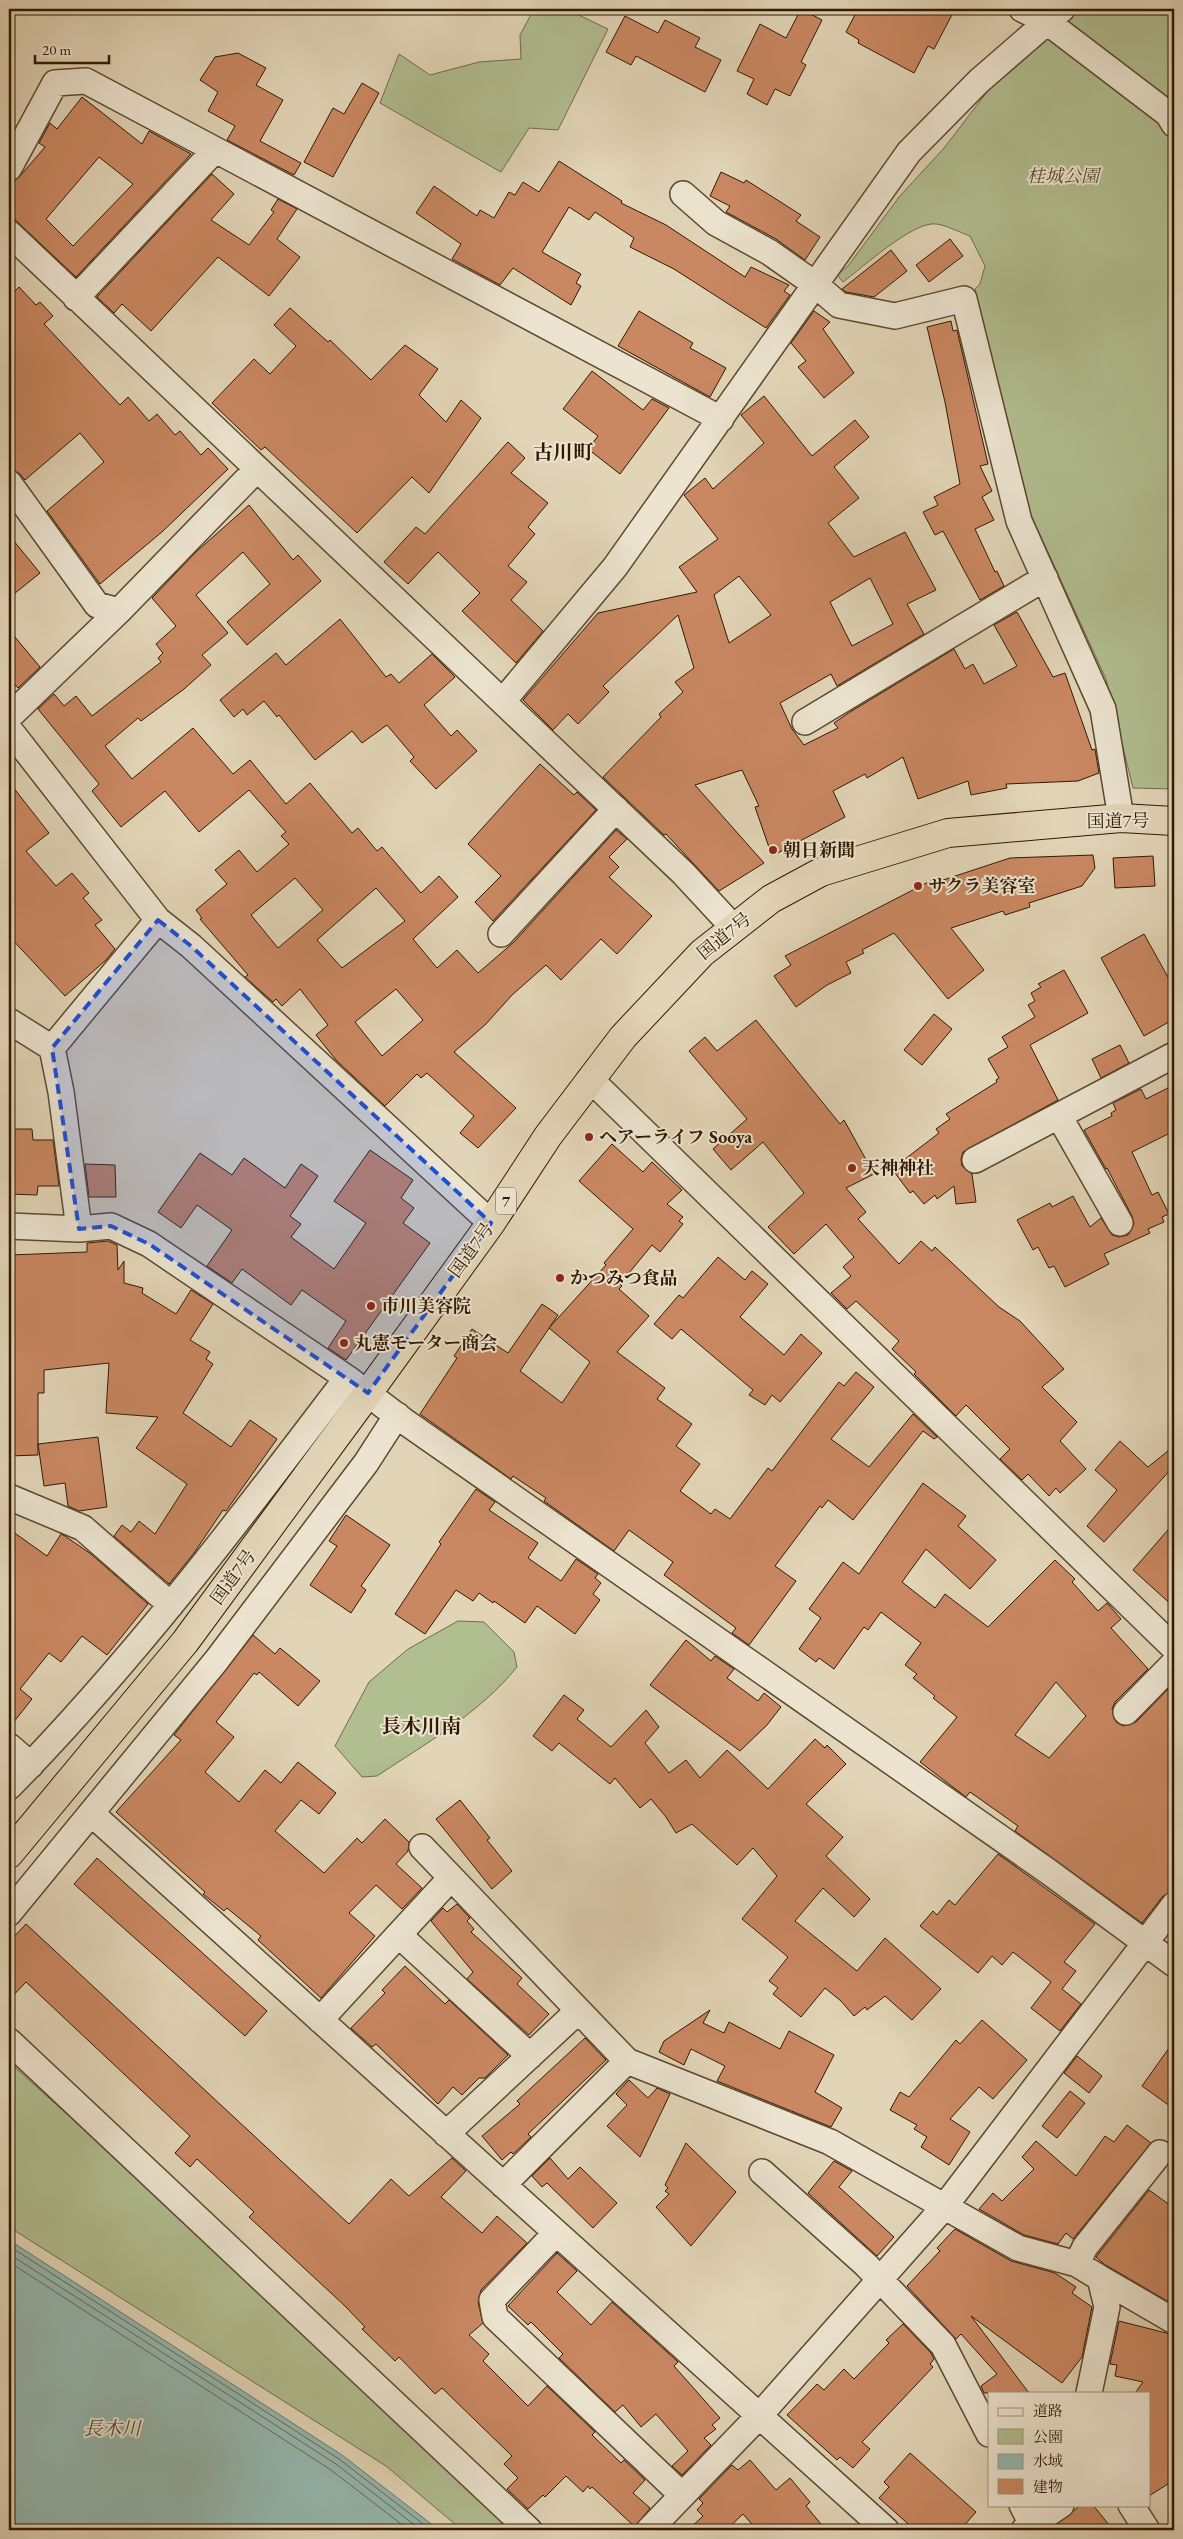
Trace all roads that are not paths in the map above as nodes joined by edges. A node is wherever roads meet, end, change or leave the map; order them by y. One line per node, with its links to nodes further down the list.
1 (1022, 9): 2 (street)
2 (1054, 15): 3 (street); 8 (street)
3 (1174, 124)
4 (215, 150): 5 (street); 9 (street); 10 (street)
5 (9, 168)
6 (683, 194): 8 (street)
7 (9, 234): 9 (street)
8 (816, 285): 10 (street); 13 (street)
9 (76, 298): 11 (street)
10 (721, 419): 15 (street)
11 (257, 469): 14 (street); 15 (street)
12 (9, 483): 14 (street)
13 (1045, 578): 17 (street); 20 (street)
14 (119, 611): 16 (street)
15 (503, 701): 19 (street)
16 (9, 717)
17 (806, 722)
18 (9, 729): 22 (street)
19 (616, 809): 23 (street); 24 (street)
20 (1121, 818): 21 (highway, 国道7号 / 7); 23 (highway, 国道7号 / 7)
21 (1174, 821)
22 (158, 920): 26 (street); 31 (street)
23 (733, 927): 28 (highway, 国道7号 / 7)
24 (501, 934)
25 (9, 1021): 26 (street)
26 (52, 1048): 34 (street)
27 (1174, 1054): 29 (street)
28 (590, 1079): 31 (highway, 国道7号 / 7); 39 (street)
29 (1059, 1116): 30 (street); 32 (street)
30 (975, 1160)
31 (491, 1223): 35 (highway, 国道7号 / 7)
32 (1120, 1223)
33 (9, 1226): 34 (street)
34 (79, 1229): 35 (street)
35 (358, 1386): 36 (street); 38 (street); 47 (highway, 国道7号 / 7)
36 (397, 1415): 45 (street); 52 (street)
37 (9, 1497): 38 (street)
38 (171, 1605): 43 (street)
39 (1174, 1648)
40 (1174, 1663): 41 (street)
41 (1126, 1712)
42 (9, 1746): 43 (street)
43 (31, 1765): 44 (street)
44 (9, 1787)
45 (92, 1814): 50 (street); 55 (street)
46 (422, 1847): 48 (street)
47 (9, 1854)
48 (450, 1879): 51 (street); 54 (street)
49 (1174, 1905): 52 (street)
50 (9, 1913)
51 (399, 1936): 55 (street); 57 (street)
52 (1144, 1943): 53 (street); 63 (street)
53 (1174, 1964)
54 (578, 2011): 57 (street); 58 (street)
55 (320, 2020): 59 (street)
56 (9, 2041): 76 (street)
57 (530, 2056): 59 (street)
58 (627, 2061): 62 (street); 63 (street)
59 (446, 2134): 62 (street)
60 (1160, 2153): 65 (street)
61 (762, 2172): 67 (street)
62 (503, 2185): 64 (street)
63 (945, 2206): 65 (street); 67 (street)
64 (556, 2233): 70 (street); 72 (street)
65 (1077, 2264): 66 (street)
66 (1100, 2278): 68 (street); 69 (street)
67 (881, 2280): 70 (street); 71 (street)
68 (1174, 2321)
69 (1089, 2392)
70 (759, 2416): 72 (street); 78 (street)
71 (988, 2432)
72 (682, 2495): 77 (street)
73 (1059, 2506): 75 (street)
74 (1132, 2506): 79 (street)
75 (1028, 2523)
76 (528, 2530)
77 (649, 2530)
78 (886, 2530)
79 (1147, 2530)

